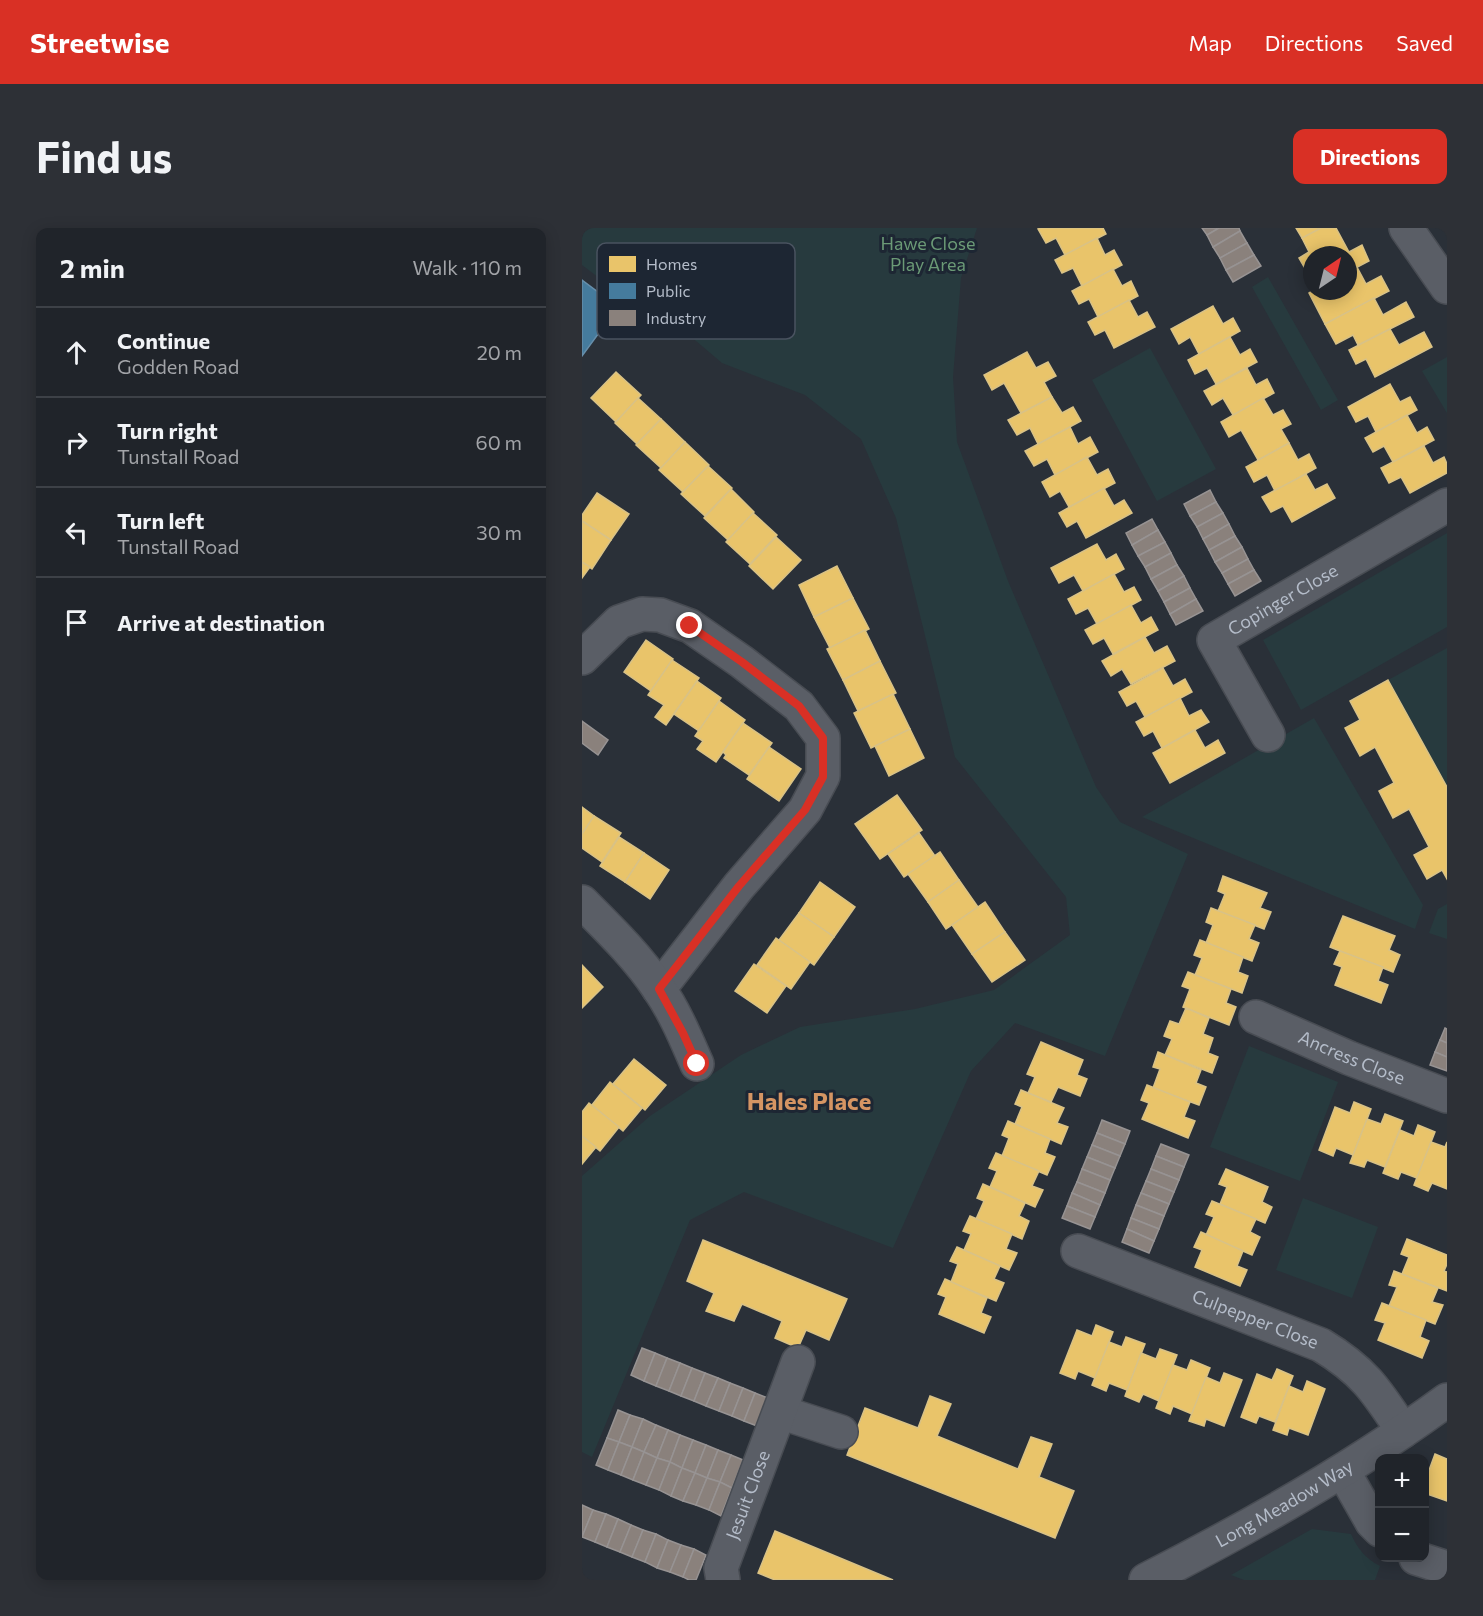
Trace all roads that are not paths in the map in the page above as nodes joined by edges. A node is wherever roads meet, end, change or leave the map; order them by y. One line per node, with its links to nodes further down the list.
1 (1406, 228): 2 (street)
2 (1447, 287)
3 (1447, 505): 5 (street, Copinger Close)
4 (582, 658): 7 (street)
5 (1268, 735)
6 (582, 902): 7 (street)
7 (659, 989): 9 (street)
8 (1256, 1017): 10 (street, Ancress Close)
9 (697, 1064)
10 (1447, 1096)
11 (1078, 1251): 15 (street, Culpepper Close)
12 (798, 1362): 14 (street, Jesuit Close)
13 (1447, 1400): 15 (street, Long Meadow Way)
14 (780, 1412): 16 (street); 21 (street, Jesuit Close)
15 (1403, 1431): 17 (street, Long Meadow Way)
16 (841, 1432)
17 (1343, 1471): 18 (street); 22 (street, Long Meadow Way)
18 (1375, 1525)
19 (1429, 1562): 20 (street)
20 (1447, 1568)
21 (723, 1580)
22 (1146, 1580)

